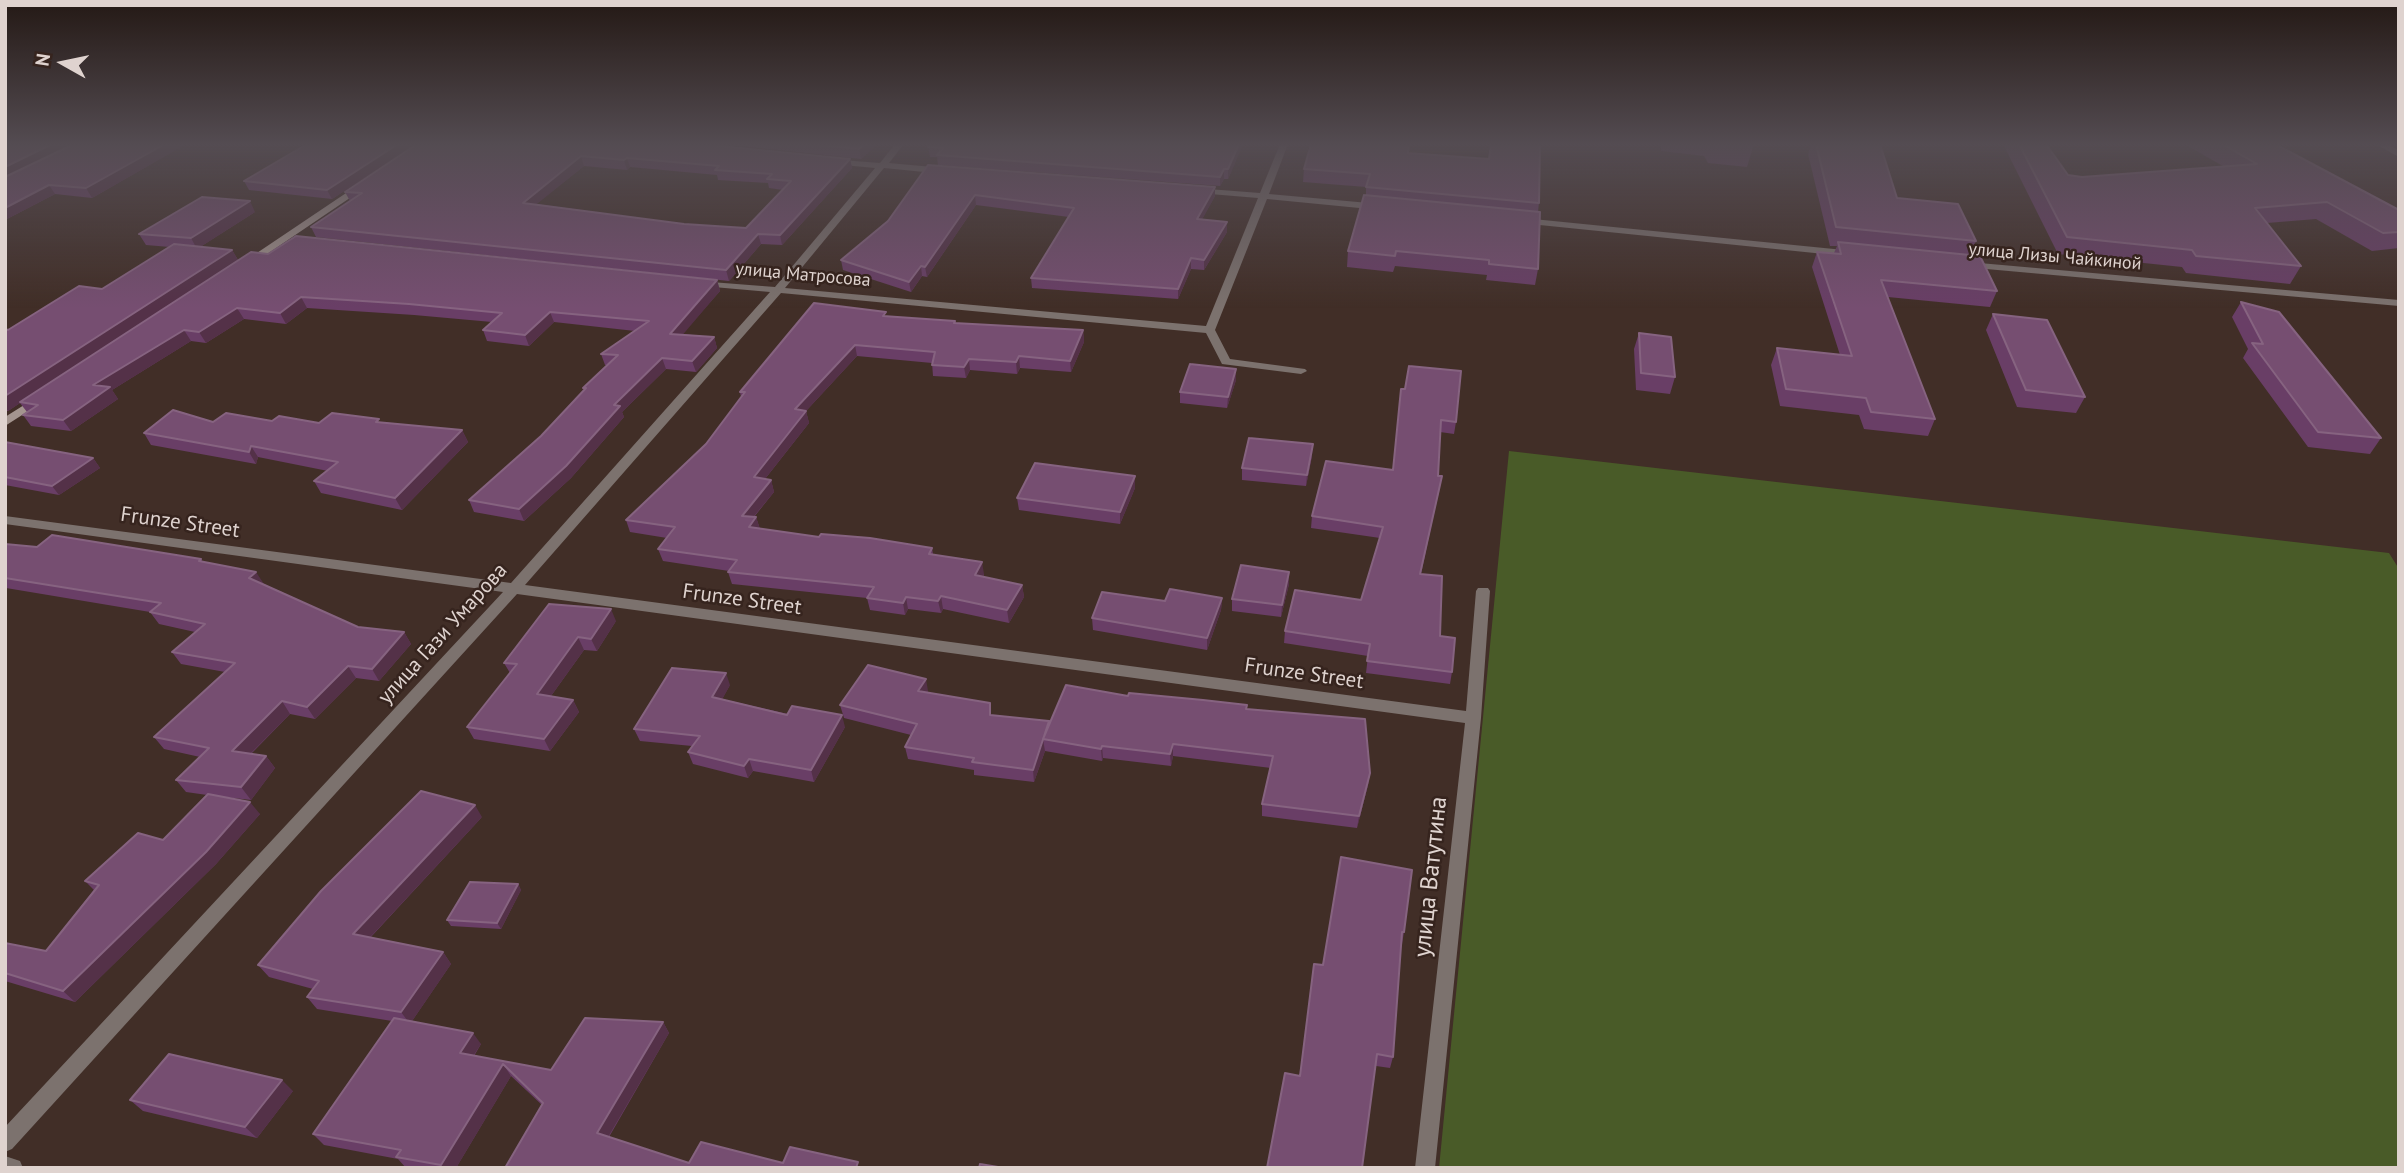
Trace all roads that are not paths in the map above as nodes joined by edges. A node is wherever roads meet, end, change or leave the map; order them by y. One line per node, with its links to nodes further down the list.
1 (344, 199): 7 (street)
2 (854, 199): 13 (street, улица Гази Умарова)
3 (1263, 199): 15 (street)
4 (1303, 199): 5 (street)
5 (1388, 207)
6 (1513, 220): 9 (street)
7 (283, 239): 8 (street); 11 (street)
8 (297, 240)
9 (1872, 256)
10 (1955, 264): 14 (street, улица Лизы Чайкиной)
11 (237, 270)
12 (694, 282): 13 (street, улица Матросова)
13 (777, 291): 15 (street, улица Матросова); 20 (street, улица Гази Умарова)
14 (2399, 303)
15 (1210, 330): 16 (street)
16 (1301, 372)
17 (52, 391): 18 (street)
18 (5, 422)
19 (5, 520): 20 (street, Frunze Street)
20 (512, 591): 22 (street, Frunze Street); 23 (street, улица Гази Умарова)
21 (1483, 591): 22 (street, улица Ватутина)
22 (1473, 718): 26 (street, улица Ватутина)
23 (5, 1142)
24 (5, 1166): 25 (street)
25 (13, 1168)
26 (1424, 1168)

